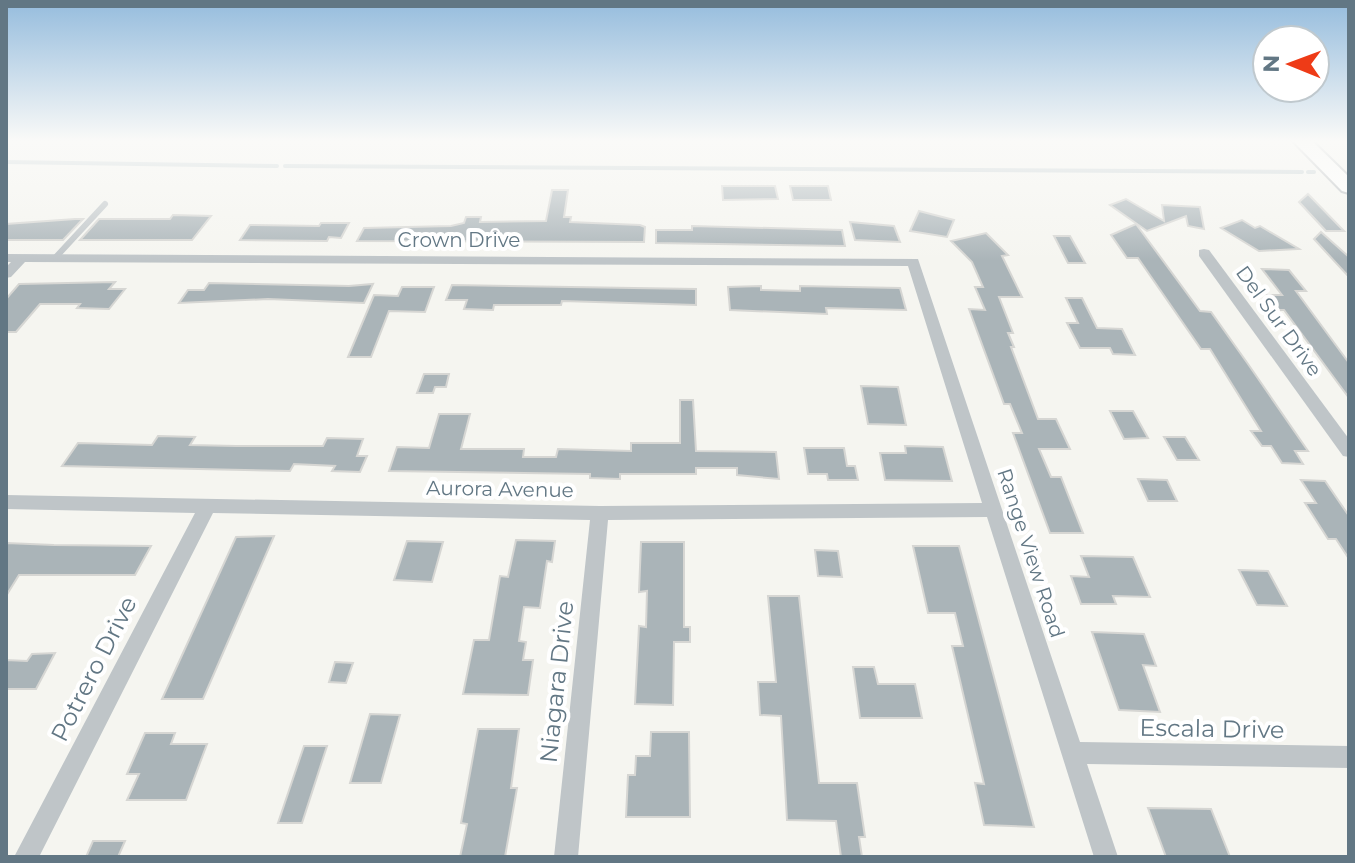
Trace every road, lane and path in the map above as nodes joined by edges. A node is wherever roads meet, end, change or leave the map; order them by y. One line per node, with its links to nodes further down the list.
1 (105, 204): 5 (lane)
2 (1204, 253): 8 (street, Del Sur Drive)
3 (6, 258): 4 (street, Crown Drive)
4 (22, 258): 5 (street, Crown Drive); 7 (street)
5 (55, 258): 6 (street, Crown Drive)
6 (913, 262): 11 (street, Range View Road)
7 (6, 274)
8 (1349, 451)
9 (6, 502): 10 (street, Aurora Avenue)
10 (208, 505): 12 (street, Aurora Avenue); 15 (street, Potrero Drive)
11 (994, 510): 12 (street, Aurora Avenue); 13 (street, Range View Road)
12 (600, 513): 16 (street, Niagara Drive)
13 (1074, 753): 14 (street, Escala Drive); 17 (street, Range View Road)
14 (1349, 757)
15 (26, 857)
16 (566, 857)
17 (1106, 857)

